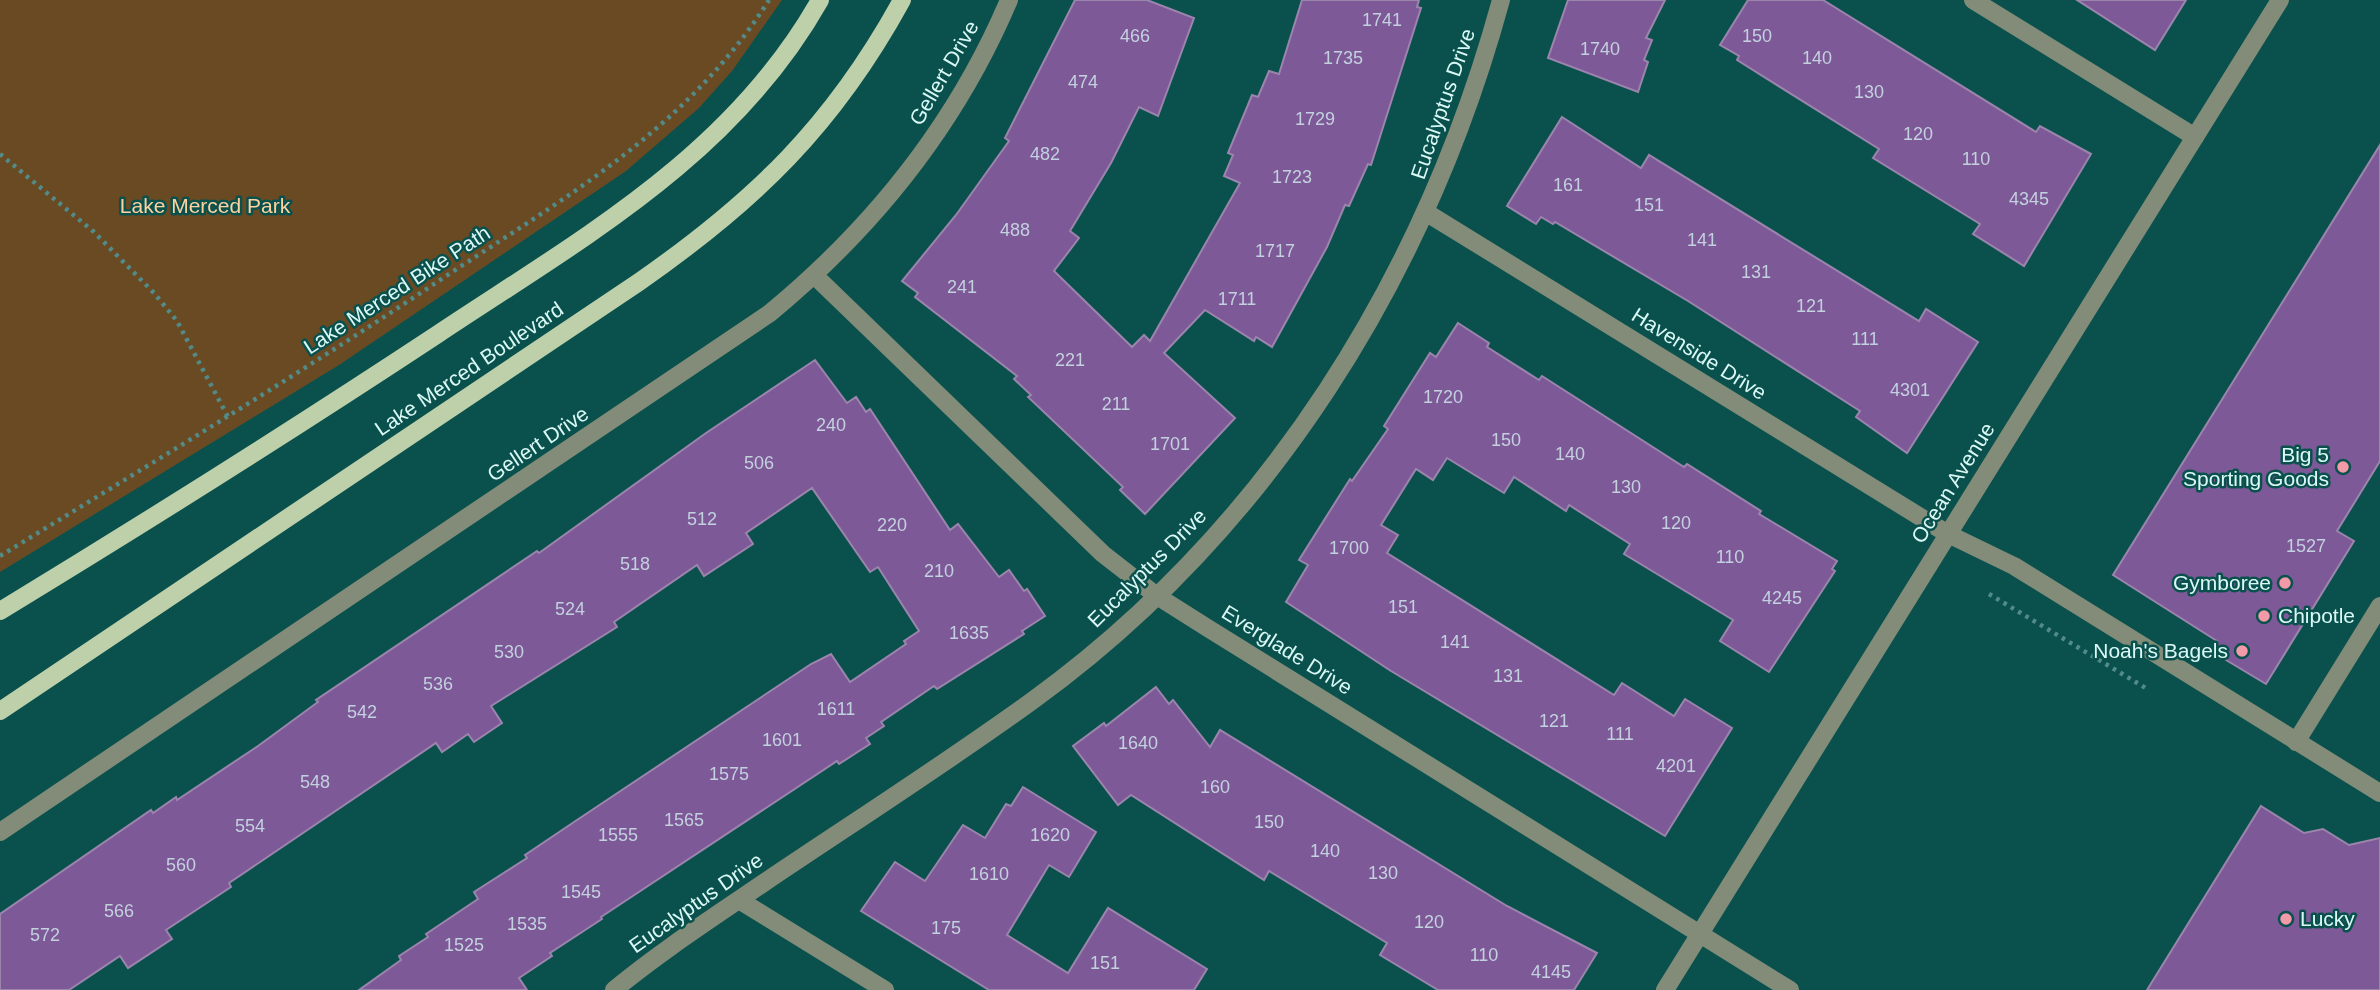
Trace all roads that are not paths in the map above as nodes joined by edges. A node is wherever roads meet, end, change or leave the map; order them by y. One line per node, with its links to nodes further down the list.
1 (820, 0): 13 (main road)
2 (902, 0): 14 (main road, Lake Merced Boulevard)
3 (1009, 0): 9 (street, Gellert Drive)
4 (1501, 0): 8 (street, Eucalyptus Drive)
5 (1973, 0): 7 (street)
6 (2280, 0): 7 (street, Ocean Avenue)
7 (2195, 137): 10 (street, Ocean Avenue)
8 (1427, 213): 10 (street, Havenside Drive); 11 (street, Eucalyptus Drive)
9 (815, 276): 11 (street, Everglade Drive); 17 (street, Gellert Drive)
10 (1948, 534): 15 (street, Havenside Drive); 19 (street, Ocean Avenue)
11 (1157, 596): 18 (street, Eucalyptus Drive); 19 (street, Everglade Drive)
12 (2380, 606): 15 (street)
13 (0, 611)
14 (0, 711)
15 (2296, 741): 16 (street, Havenside Drive)
16 (2380, 793)
17 (0, 832)
18 (739, 900): 20 (street, Eucalyptus Drive); 21 (street)
19 (1700, 933): 22 (street, Ocean Avenue); 23 (street, Everglade Drive)
20 (614, 990)
21 (885, 990)
22 (1665, 990)
23 (1790, 990)

